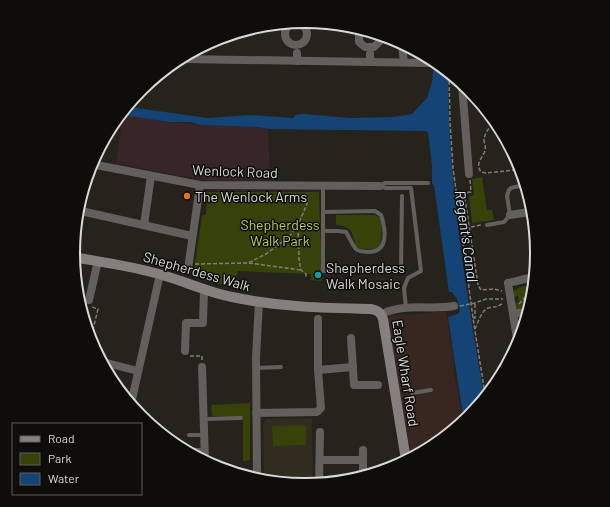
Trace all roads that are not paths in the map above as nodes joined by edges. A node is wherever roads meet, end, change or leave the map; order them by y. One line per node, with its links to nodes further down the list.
1 (286, 28): 6 (street)
2 (305, 28): 6 (street)
3 (359, 35): 7 (street)
4 (380, 41): 7 (street)
5 (403, 50): 9 (street)
6 (297, 52): 7 (street); 8 (street)
7 (370, 54): 9 (street)
8 (191, 59)
9 (404, 62): 10 (street)
10 (426, 63)
11 (463, 93): 14 (street)
12 (98, 165): 13 (street, Wenlock Road)
13 (151, 176): 16 (street, Wenlock Road); 26 (street)
14 (469, 177)
15 (428, 183): 18 (lane)
16 (200, 185): 17 (street, Wenlock Road); 28 (street)
17 (323, 186): 18 (street, Wenlock Road); 22 (lane)
18 (380, 186): 34 (lane)
19 (520, 186): 24 (lane)
20 (402, 196): 32 (lane)
21 (84, 212): 26 (street)
22 (323, 212): 27 (lane); 27 (lane)
23 (527, 212): 24 (street)
24 (510, 215): 25 (lane)
25 (487, 224)
26 (144, 225): 28 (street)
27 (323, 231): 32 (lane)
28 (192, 236): 31 (street)
29 (80, 258): 30 (main road, Shepherdess Walk)
30 (98, 261): 33 (main road, Shepherdess Walk); 37 (street)
31 (188, 266)
32 (401, 271): 34 (lane)
33 (160, 274): 36 (main road, Shepherdess Walk); 55 (street)
34 (408, 278): 41 (lane)
35 (529, 278): 42 (street)
36 (204, 290): 38 (main road, Shepherdess Walk); 48 (street)
37 (89, 300)
38 (259, 302): 40 (main road, Shepherdess Walk); 50 (street)
39 (454, 306): 41 (street)
40 (318, 308): 44 (main road, Shepherdess Walk); 45 (lane)
41 (406, 308): 44 (street)
42 (512, 312): 43 (street); 46 (street)
43 (523, 312)
44 (382, 314): 68 (main road, Eagle Wharf Road)
45 (318, 319): 54 (street)
46 (516, 333)
47 (351, 338): 52 (street)
48 (185, 351)
49 (108, 363): 55 (street)
50 (256, 365): 53 (lane); 60 (street)
51 (202, 367): 62 (street)
52 (353, 367): 54 (street); 56 (street)
53 (280, 368)
54 (318, 370): 60 (street)
55 (138, 371): 59 (street)
56 (378, 385)
57 (431, 390): 58 (lane)
58 (412, 393)
59 (132, 399)
60 (256, 413): 72 (street)
61 (241, 418): 62 (lane)
62 (204, 419): 65 (street)
63 (320, 432): 69 (street)
64 (189, 435): 65 (lane)
65 (204, 435): 67 (street)
66 (363, 450): 70 (street)
67 (199, 451)
68 (405, 456)
69 (320, 460): 70 (street); 73 (street)
70 (363, 460): 71 (street)
71 (363, 470)
72 (257, 474)
73 (319, 479)

